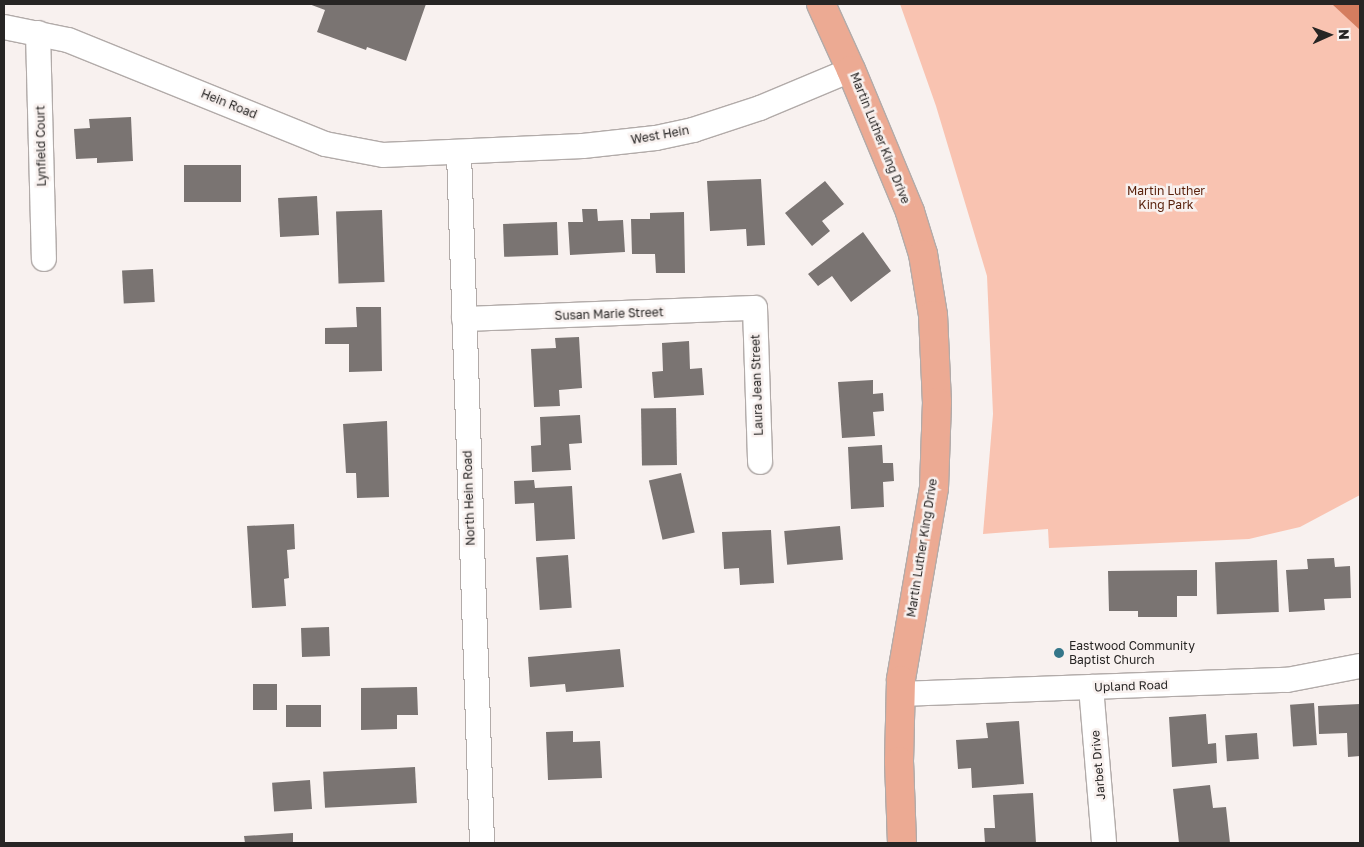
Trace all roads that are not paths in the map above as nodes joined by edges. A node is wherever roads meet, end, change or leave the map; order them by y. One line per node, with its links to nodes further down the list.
1 (821, 4): 4 (main road, Martin Luther King Drive)
2 (4, 27): 3 (street, Hein Road)
3 (38, 33): 5 (street, Hein Road); 6 (street, Lynfield Court)
4 (852, 70): 5 (street, West Hein); 12 (main road, Martin Luther King Drive)
5 (459, 153): 8 (street, North Hein Road)
6 (44, 259)
7 (754, 308): 8 (street, Susan Marie Street); 9 (street, Laura Jean Street)
8 (464, 319): 13 (street, North Hein Road)
9 (760, 462)
10 (1360, 666): 11 (street, Upland Road)
11 (1091, 687): 12 (street, Upland Road); 15 (street, Jarbet Drive)
12 (900, 694): 14 (main road, Martin Luther King Drive)
13 (482, 843)
14 (902, 843)
15 (1104, 843)

